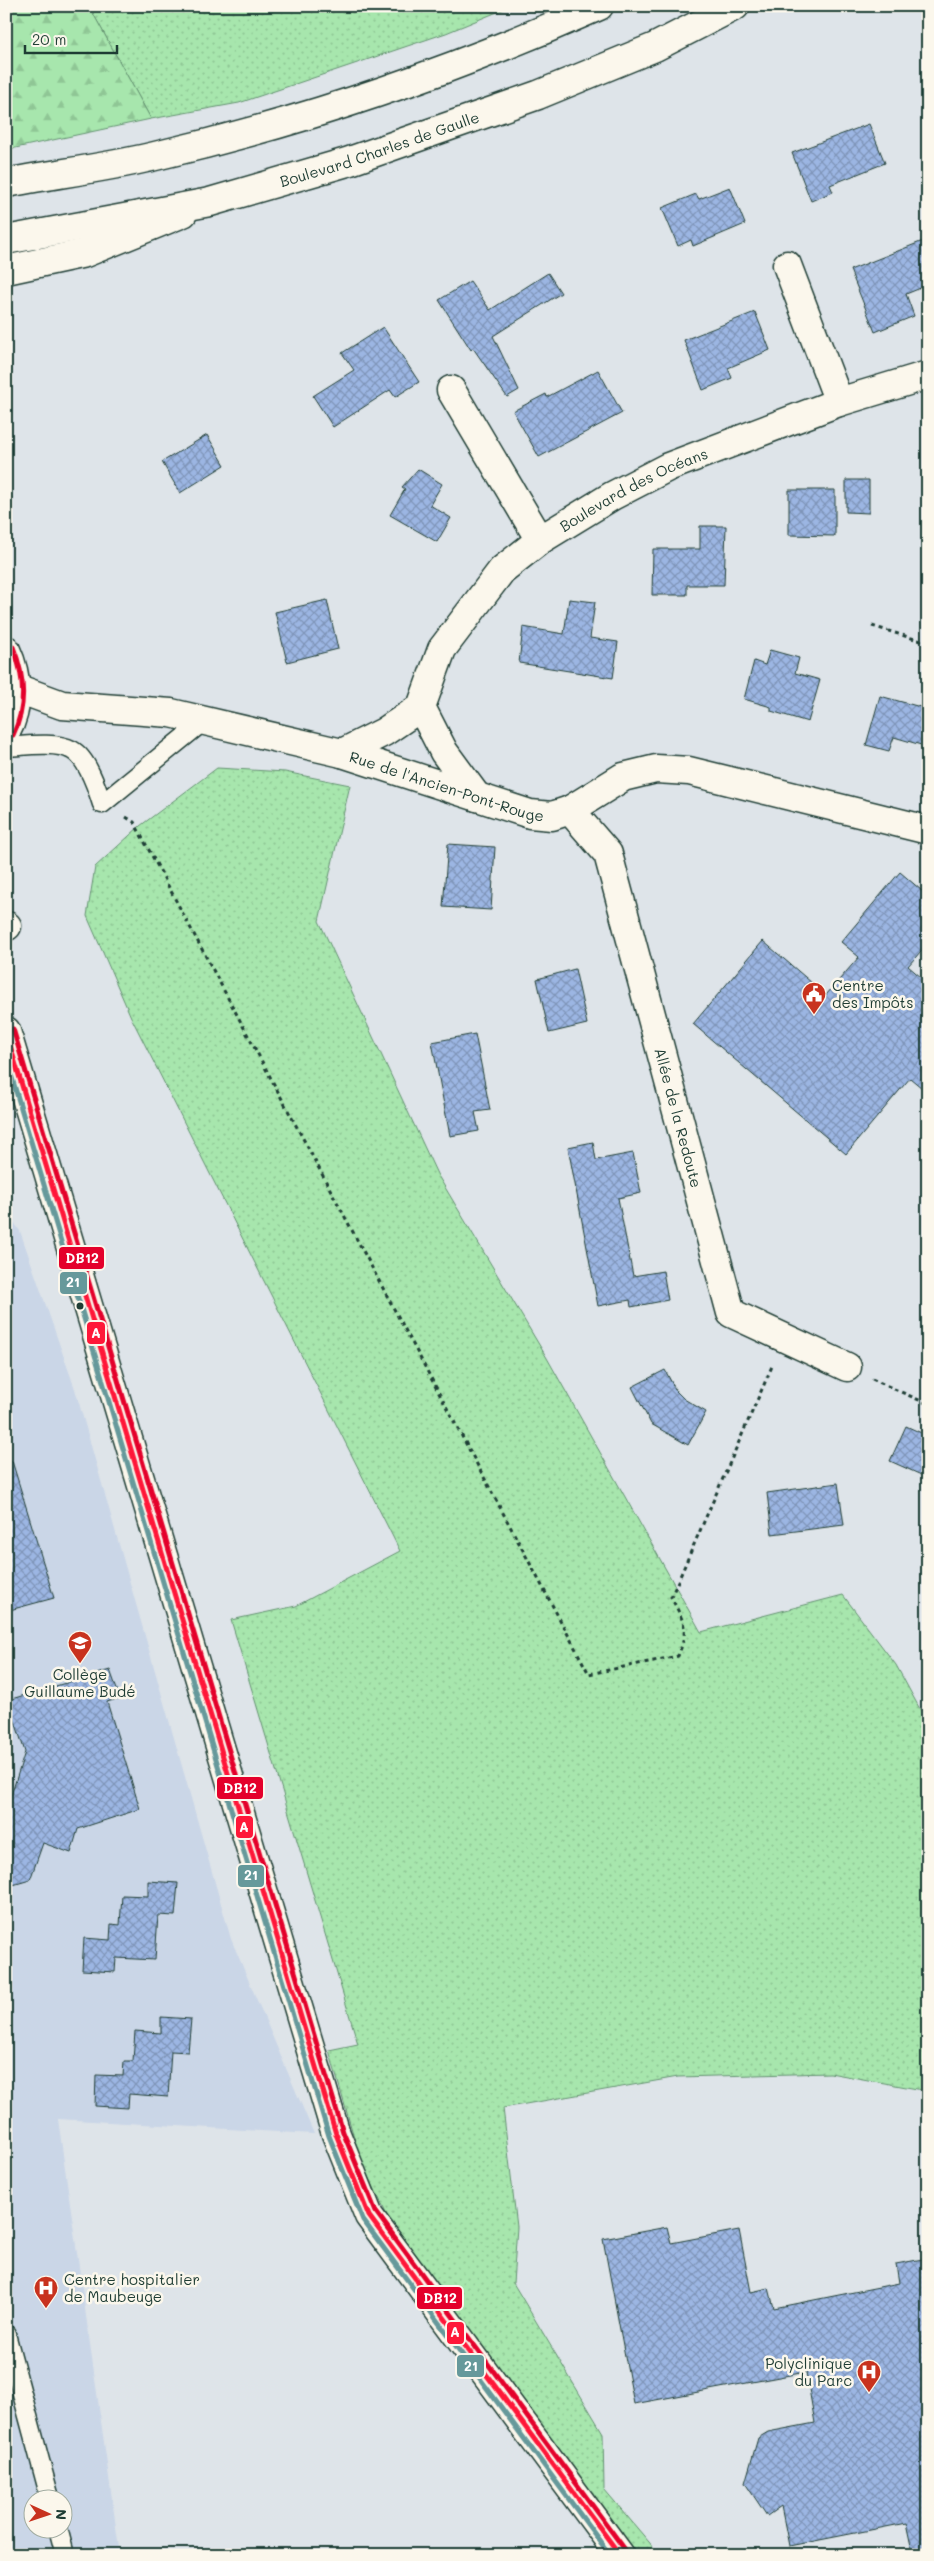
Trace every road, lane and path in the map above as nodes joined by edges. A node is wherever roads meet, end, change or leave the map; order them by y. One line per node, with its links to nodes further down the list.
1 (599, 6): 3 (street)
2 (735, 6): 4 (street, Boulevard Charles de Gaulle)
3 (6, 183)
4 (210, 202): 5 (street, Boulevard Charles de Gaulle); 7 (street)
5 (6, 240)
6 (787, 265): 10 (street)
7 (6, 270)
8 (928, 374): 10 (street, Boulevard des Océans)
9 (451, 390): 11 (street)
10 (839, 402): 11 (street, Boulevard des Océans)
11 (540, 540): 16 (street, Boulevard des Océans)
12 (872, 626): 13 (path)
13 (928, 643)
14 (6, 650): 15 (street)
15 (16, 688): 17 (street, Rue de l'Ancien-Pont-Rouge); 18 (street)
16 (421, 707): 20 (street); 21 (street)
17 (205, 720): 20 (street, Rue de l'Ancien-Pont-Rouge); 22 (lane)
18 (6, 732)
19 (6, 747): 22 (lane)
20 (342, 753): 21 (street, Rue de l'Ancien-Pont-Rouge)
21 (477, 797): 23 (street, Rue de l'Ancien-Pont-Rouge)
22 (102, 804): 26 (path)
23 (570, 810): 24 (street, Rue de l'Ancien-Pont-Rouge); 26 (street, Allée de la Redoute)
24 (928, 830)
25 (6, 1031): 33 (street)
26 (785, 1339): 27 (street, Allée de la Redoute)
27 (847, 1367): 28 (path)
28 (928, 1404)
29 (6, 2334): 30 (lane)
30 (47, 2488)
31 (61, 2538): 32 (lane)
32 (66, 2555)
33 (620, 2555)

